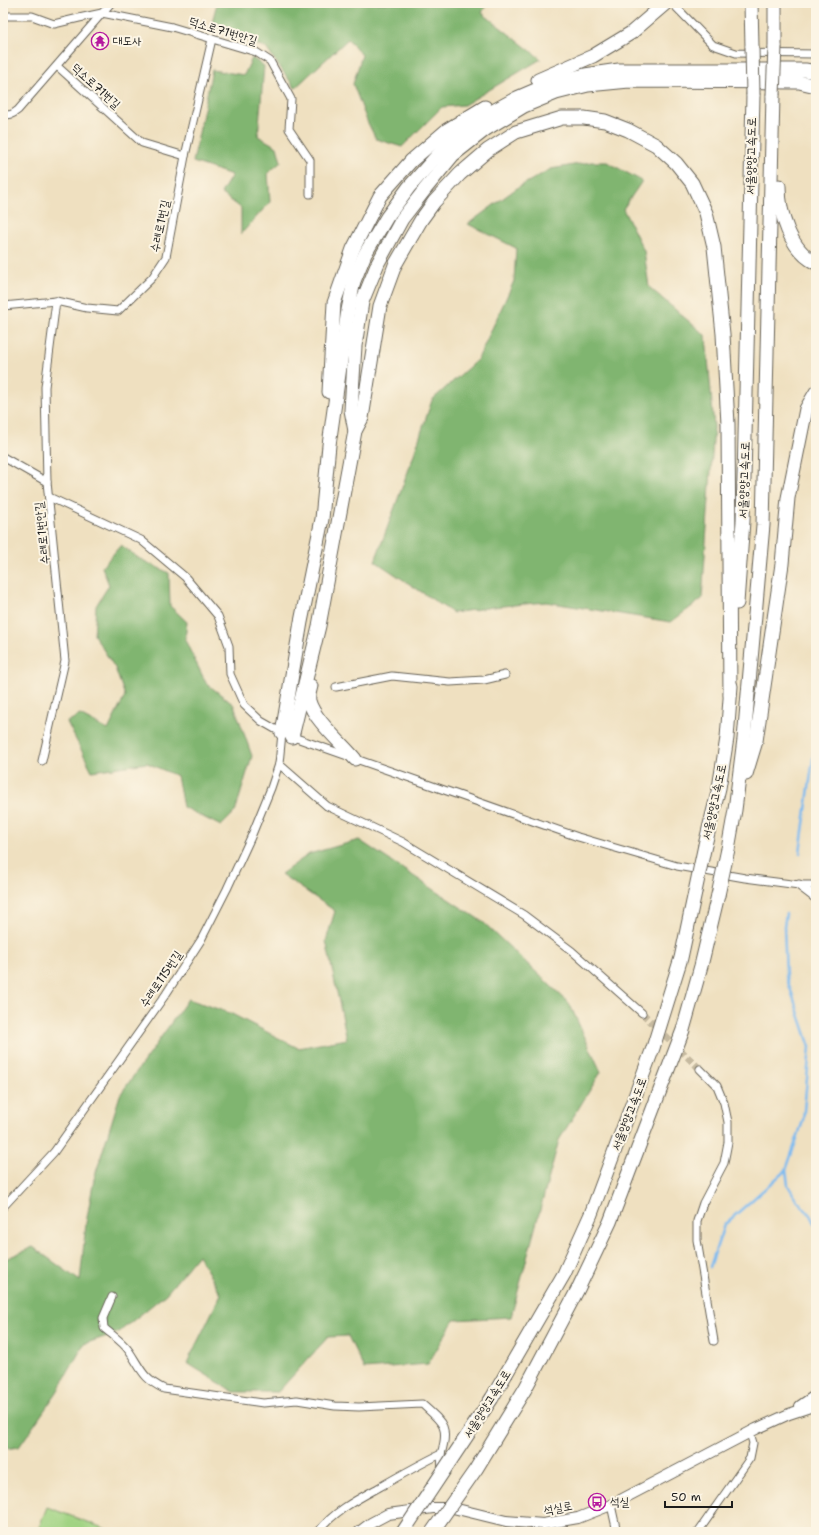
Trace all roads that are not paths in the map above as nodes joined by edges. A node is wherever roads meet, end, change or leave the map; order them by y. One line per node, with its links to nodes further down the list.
1 (111, 3): 5 (street)
2 (751, 3): 28 (highway, 서울양양고속도로, bridge)
3 (775, 3): 12 (highway, 서울양양고속도로, bridge)
4 (671, 5): 8 (street); 21 (highway)
5 (102, 13): 6 (street, 덕소로71번안길); 7 (street, 덕소로71번안길); 9 (street)
6 (3, 16)
7 (212, 39): 14 (street, 수레로1번길); 15 (street, 덕소로71번안길)
8 (816, 54)
9 (57, 66): 13 (street, 덕소로71번길); 14 (street, 덕소로71번길)
10 (816, 72): 21 (highway)
11 (816, 86): 20 (highway)
12 (773, 95): 16 (highway); 33 (highway, 서울양양고속도로)
13 (3, 114)
14 (185, 156): 17 (street, 수레로1번길)
15 (310, 194)
16 (816, 264)
17 (56, 301): 18 (street, 수레로1번길); 23 (street, 수레로1번안길)
18 (3, 306)
19 (816, 392): 33 (highway)
20 (355, 431): 25 (highway); 28 (highway)
21 (329, 445): 29 (highway)
22 (3, 457): 23 (street)
23 (47, 482): 24 (street, 수레로1번안길)
24 (49, 497): 29 (street); 31 (street, 수레로1번안길)
25 (312, 656): 29 (highway); 30 (highway)
26 (505, 675): 27 (street)
27 (336, 687)
28 (730, 695): 51 (highway, 서울양양고속도로, bridge)
29 (287, 735): 30 (street); 32 (street, 수레로115번길)
30 (355, 759): 34 (street)
31 (42, 761)
32 (279, 764): 37 (street); 39 (street, 수레로115번길)
33 (735, 810): 52 (highway, 서울양양고속도로, bridge)
34 (799, 884): 35 (street); 36 (street)
35 (816, 885)
36 (816, 898)
37 (642, 1013)
38 (700, 1069): 41 (street)
39 (3, 1207)
40 (112, 1297): 46 (street)
41 (714, 1341)
42 (816, 1395): 44 (main road)
43 (816, 1405): 44 (main road, 석실로)
44 (789, 1414): 45 (main road, 석실로)
45 (750, 1433): 47 (main road, 석실로); 54 (street)
46 (441, 1454): 48 (street); 49 (street)
47 (611, 1505): 48 (main road, 석실로); 53 (street)
48 (433, 1508): 50 (main road, 석실로)
49 (318, 1532)
50 (359, 1532)
51 (403, 1532)
52 (432, 1532)
53 (617, 1532)
54 (698, 1532)

